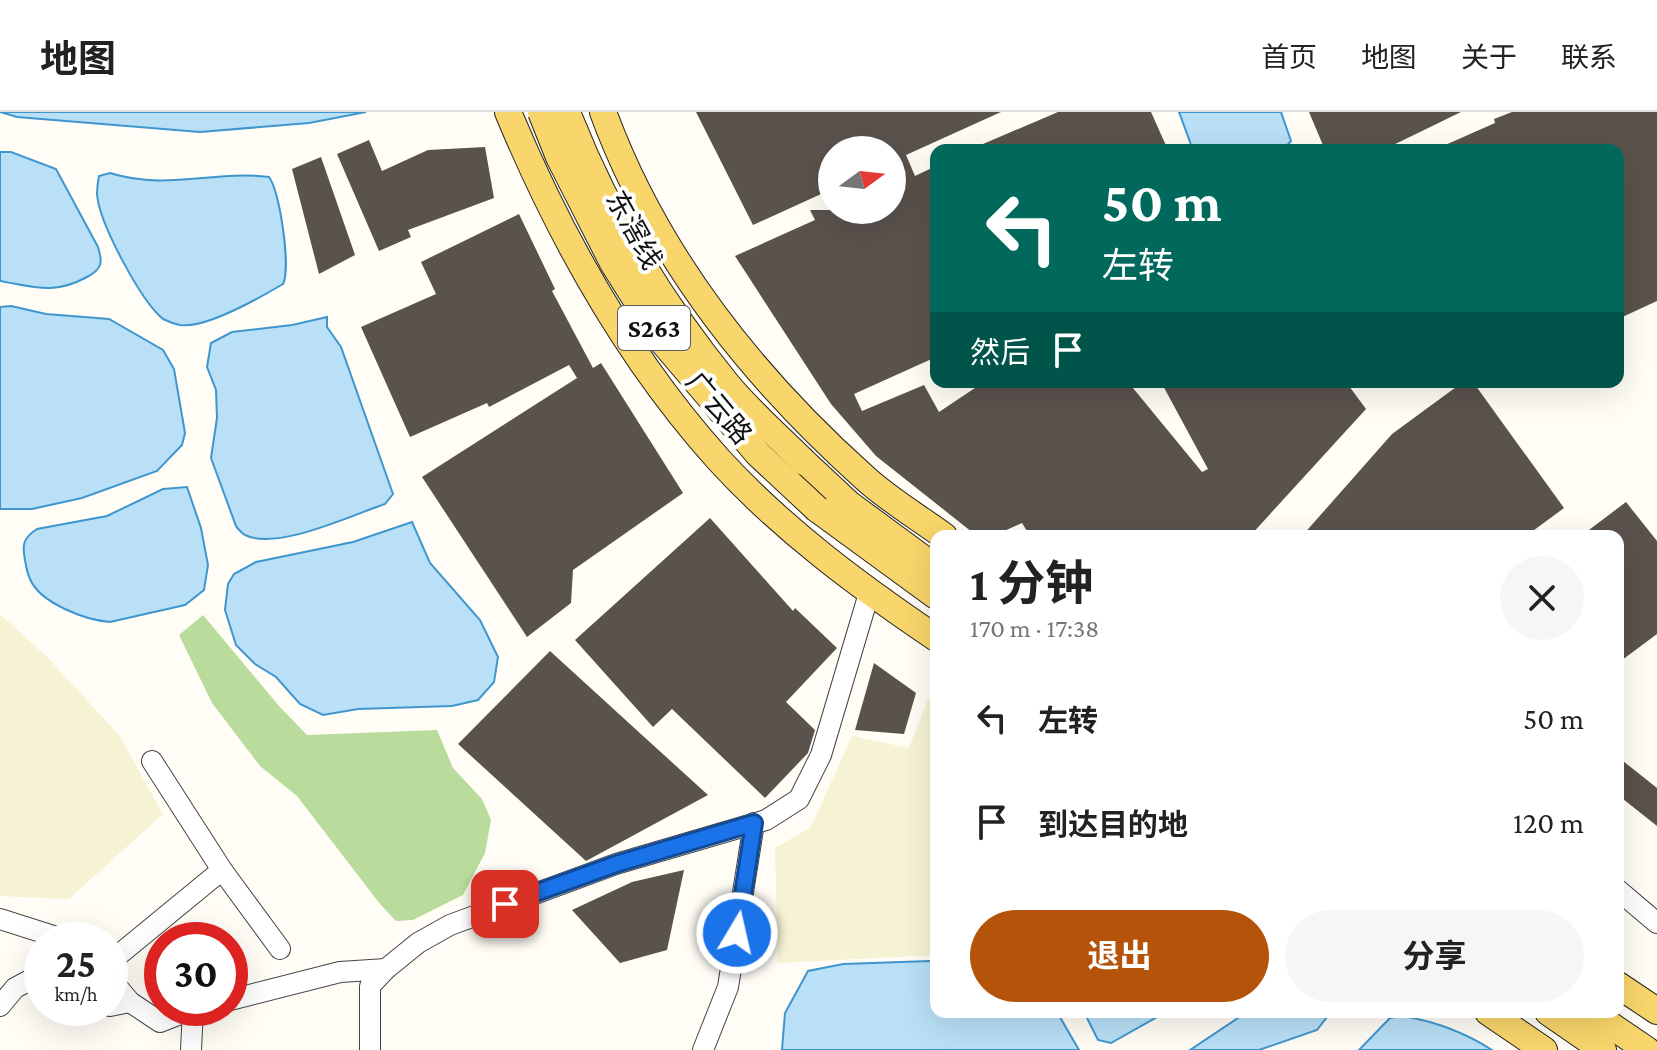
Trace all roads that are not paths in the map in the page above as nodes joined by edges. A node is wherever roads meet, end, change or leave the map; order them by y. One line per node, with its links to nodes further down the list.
1 (508, 112): 6 (main road, 广云路 / S263)
2 (541, 112): 9 (main road, 东滘线 / S263, bridge)
3 (567, 112): 10 (main road, 广云路 / S263, bridge)
4 (603, 112): 5 (main road, S263)
5 (636, 191): 6 (main road); 7 (main road, S263)
6 (561, 225): 8 (main road, 广云路 / S263)
7 (936, 530)
8 (795, 533): 9 (main road); 11 (main road, 广云路 / S263)
9 (875, 551): 12 (main road, S263)
10 (930, 564)
11 (870, 590): 13 (main road, 广云路 / S263); 15 (street)
12 (930, 592)
13 (930, 634)
14 (152, 761): 16 (street)
15 (754, 823): 23 (street); 35 (street)
16 (222, 870): 21 (street); 22 (street)
17 (1624, 895): 19 (street)
18 (0, 919): 20 (street)
19 (1657, 923)
20 (24, 927)
21 (128, 947)
22 (280, 949)
23 (386, 969): 26 (street); 34 (street)
24 (24, 983): 27 (street)
25 (1624, 989): 28 (main road)
26 (248, 995)
27 (0, 1006)
28 (1657, 1011)
29 (1497, 1018): 36 (main road)
30 (1557, 1018): 37 (main road)
31 (1600, 1018): 38 (main road)
32 (193, 1026): 33 (street)
33 (191, 1050)
34 (370, 1050)
35 (703, 1050)
36 (1544, 1050)
37 (1603, 1050)
38 (1647, 1050)

